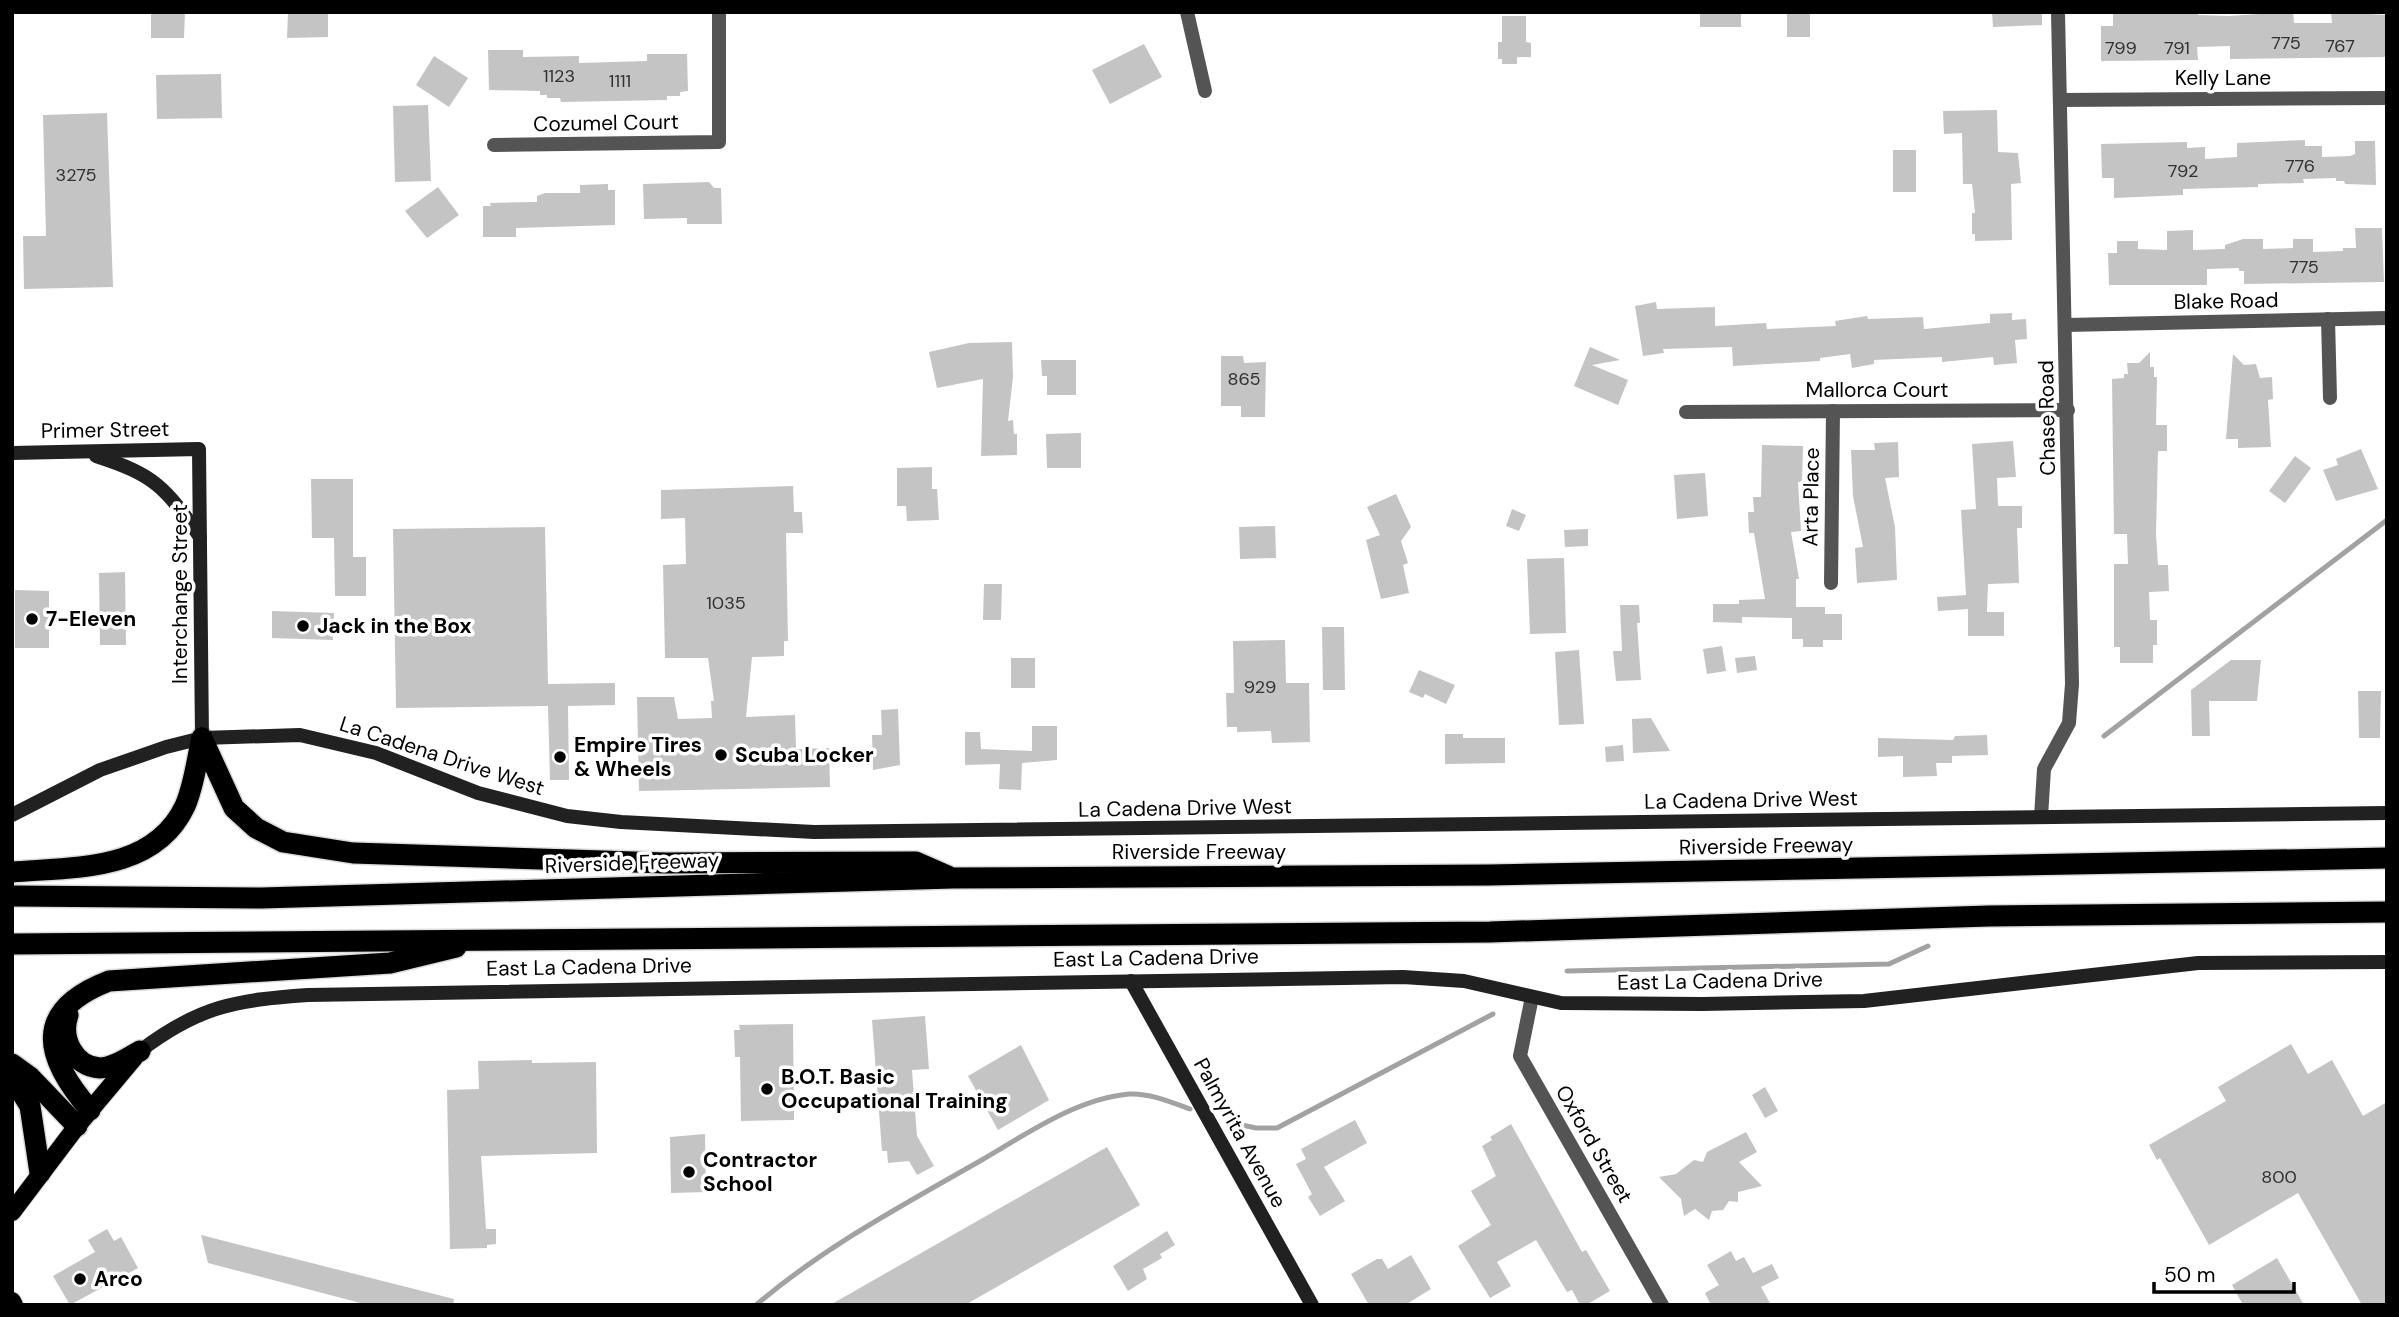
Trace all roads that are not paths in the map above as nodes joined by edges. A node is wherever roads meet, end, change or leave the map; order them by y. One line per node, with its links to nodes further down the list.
1 (719, 12): 7 (street, Cozumel Court)
2 (1187, 12): 4 (street)
3 (2058, 12): 6 (street, Chase Road)
4 (1205, 91)
5 (2387, 98): 6 (street, Kelly Lane)
6 (2060, 100): 10 (street, Chase Road)
7 (494, 145)
8 (2387, 318): 9 (street, Blake Road)
9 (2328, 319): 10 (street, Blake Road); 11 (street)
10 (2066, 326): 12 (street, Chase Road)
11 (2330, 398)
12 (2068, 410): 13 (street, Mallorca Court); 23 (street, Chase Road)
13 (1833, 411): 14 (street, Mallorca Court); 19 (street, Arta Place)
14 (1686, 412)
15 (198, 449): 17 (main road, Primer Street); 18 (main road, Interchange Street)
16 (12, 453): 17 (main road, Primer Street)
17 (85, 453): 18 (main road)
18 (200, 537): 20 (main road, Interchange Street)
19 (1831, 583)
20 (202, 738): 22 (main road, La Cadena Drive West); 23 (main road, La Cadena Drive West); 25 (highway); 26 (highway)
21 (2387, 813): 23 (main road, La Cadena Drive West)
22 (12, 815)
23 (2041, 817)
24 (2387, 858): 26 (highway, Riverside Freeway)
25 (12, 872)
26 (953, 878): 27 (highway, Riverside Freeway)
27 (12, 897)
28 (2387, 912): 29 (highway)
29 (492, 939): 30 (highway); 34 (highway)
30 (12, 944)
31 (2387, 962): 33 (main road, East La Cadena Drive)
32 (1131, 981): 33 (main road, East La Cadena Drive); 35 (main road, East La Cadena Drive); 41 (main road, Palmyrita Avenue)
33 (1532, 997): 42 (street, Oxford Street)
34 (73, 1000): 35 (highway); 38 (highway)
35 (140, 1051): 38 (main road, East La Cadena Drive)
36 (12, 1065): 38 (highway)
37 (12, 1077): 39 (highway)
38 (83, 1118): 39 (main road, East La Cadena Drive)
39 (40, 1173): 40 (main road, East La Cadena Drive)
40 (12, 1212)
41 (1312, 1305)
42 (1662, 1305)

